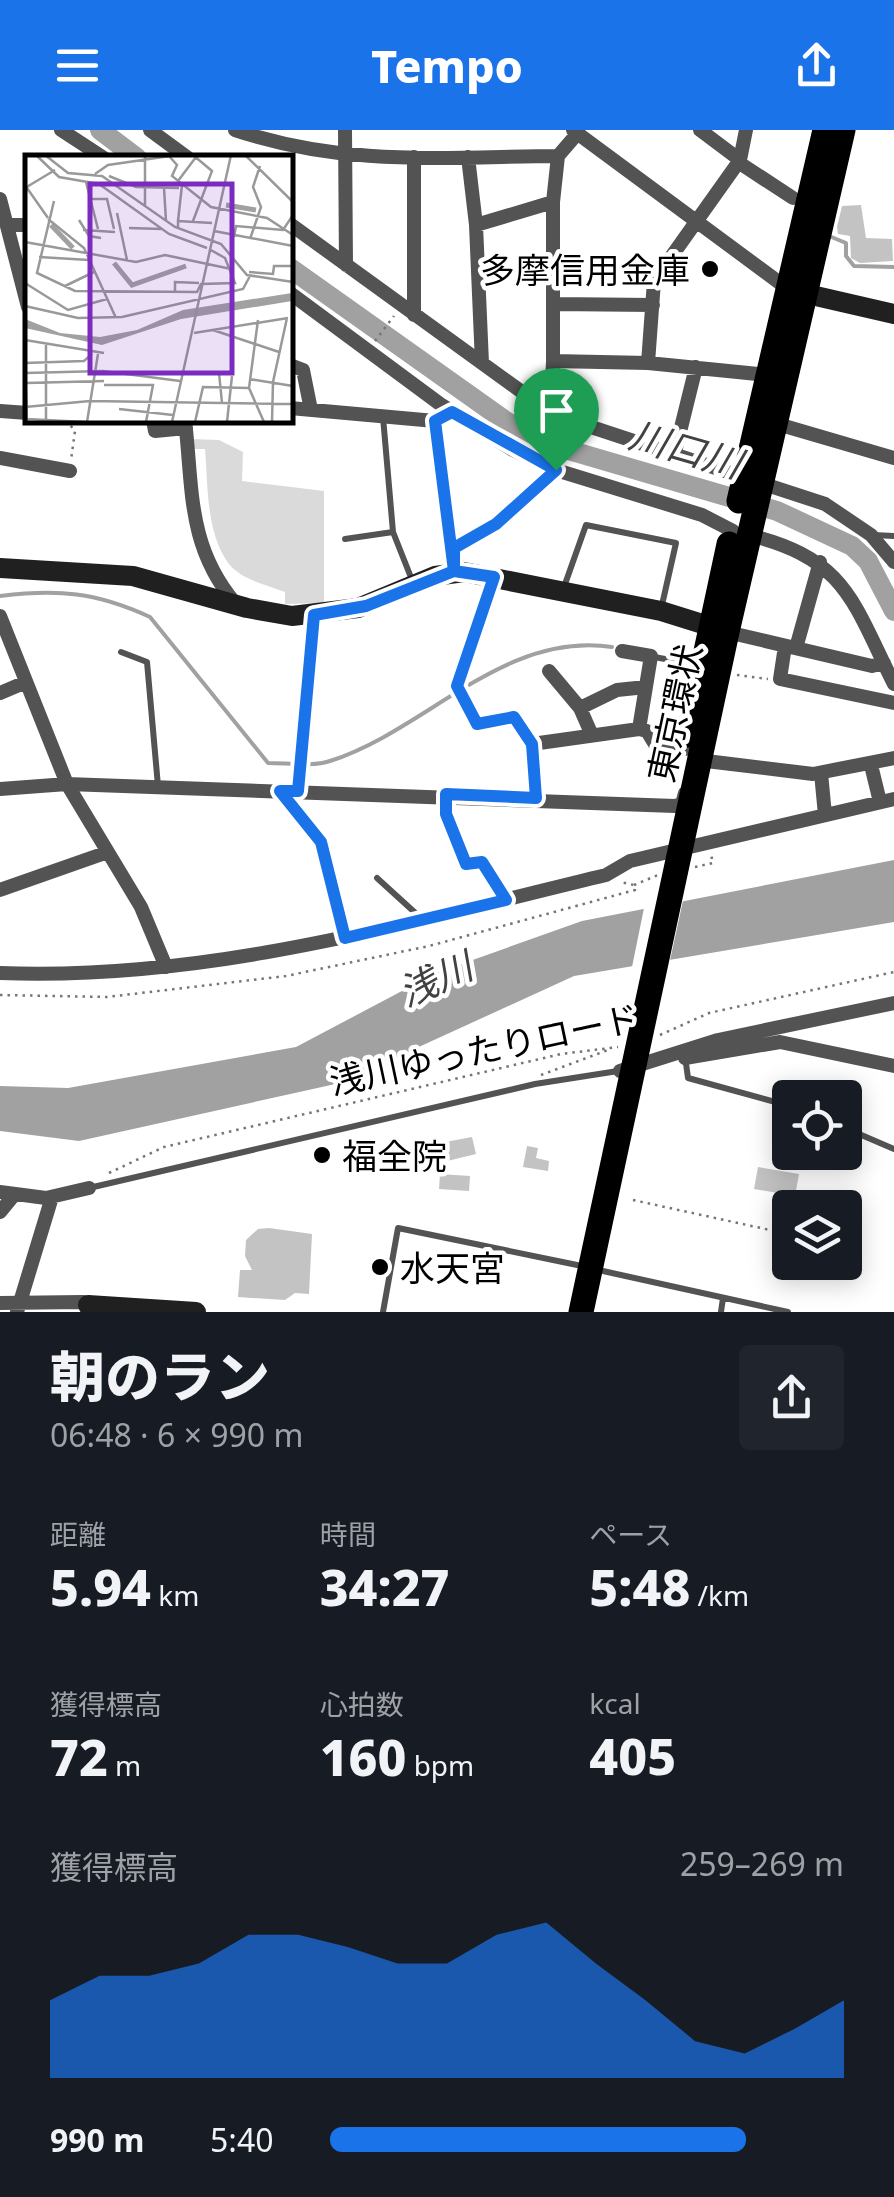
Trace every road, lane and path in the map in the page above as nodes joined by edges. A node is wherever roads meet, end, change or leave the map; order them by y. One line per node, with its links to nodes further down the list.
1 (61, 130): 10 (street)
2 (150, 130): 11 (street)
3 (234, 130): 14 (street)
4 (344, 130): 14 (street)
5 (700, 130): 16 (street)
6 (746, 130): 16 (street)
7 (825, 130): 26 (highway, 東京環状)
8 (843, 130): 26 (highway, 東京環状)
9 (575, 132): 13 (street); 20 (street)
10 (99, 155)
11 (184, 155)
12 (468, 156): 13 (street); 15 (street); 24 (street)
13 (558, 156): 19 (street)
14 (345, 157): 15 (street); 25 (street)
15 (414, 157): 33 (street)
16 (739, 161): 17 (street); 20 (street)
17 (793, 198)
18 (0, 200): 21 (street)
19 (554, 202): 24 (street); 29 (street)
20 (694, 222): 26 (street); 30 (street)
21 (6, 225): 22 (street); 28 (street)
22 (25, 225)
23 (292, 225): 25 (street)
24 (476, 225): 36 (street)
25 (346, 265): 33 (street)
26 (796, 292): 32 (street); 40 (highway, 東京環状); 51 (highway, 東京環状)
27 (292, 294): 34 (street)
28 (25, 299)
29 (554, 304): 30 (street); 35 (street)
30 (653, 305): 37 (street)
31 (398, 310): 34 (path)
32 (894, 314)
33 (414, 315): 36 (street)
34 (369, 350): 46 (street)
35 (554, 361): 37 (street); 44 (street)
36 (482, 363): 44 (street)
37 (648, 363): 39 (street)
38 (292, 366): 43 (street)
39 (696, 367): 40 (street); 53 (street)
40 (768, 375): 58 (highway, 東京環状)
41 (292, 408): 43 (street)
42 (0, 410): 45 (street)
43 (311, 410): 47 (street)
44 (551, 410): 53 (street)
45 (25, 412)
46 (452, 412): 48 (street); 56 (street)
47 (383, 416): 48 (street); 60 (lane)
48 (435, 421): 64 (street)
49 (68, 422): 57 (path)
50 (153, 422): 52 (street)
51 (774, 423): 55 (street); 58 (highway, 東京環状)
52 (186, 424): 72 (street)
53 (675, 452): 58 (street)
54 (0, 458): 57 (street)
55 (894, 458)
56 (556, 470): 59 (street); 64 (lane)
57 (70, 471)
58 (753, 480): 59 (highway, 東京環状); 61 (street)
59 (742, 528): 65 (street); 76 (highway, 東京環状)
60 (392, 532): 63 (lane); 70 (lane)
61 (871, 535): 62 (lane); 66 (street)
62 (894, 536)
63 (345, 539)
64 (454, 548): 68 (street)
65 (820, 562): 77 (street); 82 (street)
66 (894, 562)
67 (0, 568): 72 (street)
68 (454, 571): 69 (street); 70 (street)
69 (494, 577): 71 (street); 94 (lane)
70 (415, 585): 74 (street)
71 (562, 592): 73 (street); 73 (lane)
72 (236, 605): 74 (street)
73 (660, 611): 76 (street)
74 (314, 615): 103 (lane)
75 (0, 616): 86 (street)
76 (719, 628): 77 (street); 95 (highway, 東京環状)
77 (791, 647): 82 (street); 85 (street)
78 (622, 651): 80 (street)
79 (121, 652): 100 (lane)
80 (652, 656): 81 (lane); 88 (street)
81 (687, 662)
82 (884, 663): 87 (street)
83 (549, 671): 91 (street)
84 (727, 673): 85 (path)
85 (780, 679): 90 (street)
86 (26, 682): 89 (street); 99 (street)
87 (894, 684)
88 (646, 687): 91 (street); 92 (street)
89 (0, 694)
90 (894, 703)
91 (580, 708): 93 (street)
92 (639, 729): 93 (street); 95 (street)
93 (590, 733): 94 (street)
94 (532, 744): 105 (street)
95 (692, 754): 98 (street); 107 (highway, 東京環状); 111 (highway, 東京環状)
96 (894, 758): 97 (street)
97 (870, 764): 98 (street); 106 (street)
98 (820, 773): 108 (street)
99 (67, 784): 100 (street); 101 (street); 110 (street)
100 (158, 787): 102 (street)
101 (0, 789)
102 (280, 791): 103 (street); 118 (path)
103 (298, 791): 104 (street)
104 (446, 794): 105 (street); 116 (lane)
105 (536, 798): 107 (street)
106 (887, 801): 108 (street)
107 (675, 806): 111 (highway, 東京環状)
108 (825, 815): 111 (street)
109 (709, 849): 112 (path)
110 (108, 852): 115 (street); 119 (street)
111 (673, 856): 116 (street); 125 (highway, 東京環状)
112 (713, 863)
113 (377, 878): 117 (lane)
114 (612, 880): 122 (path)
115 (0, 890)
116 (506, 900): 117 (street)
117 (422, 920): 118 (street)
118 (345, 938): 119 (street)
119 (166, 967): 121 (street)
120 (894, 972): 125 (path, 浅川ゆったりロード)
121 (0, 974)
122 (0, 995)
123 (894, 1003): 124 (street)
124 (684, 1054): 125 (street); 126 (street); 128 (lane)
125 (630, 1055): 127 (lane); 127 (path); 131 (path, 浅川ゆったりロード); 138 (highway, 東京環状)
126 (894, 1066)
127 (535, 1084): 132 (lane)
128 (772, 1101)
129 (862, 1135): 130 (lane)
130 (894, 1149)
131 (108, 1174)
132 (89, 1188): 134 (street)
133 (7, 1193): 134 (street); 136 (street)
134 (52, 1197): 141 (street)
135 (632, 1200): 137 (path)
136 (0, 1212)
137 (770, 1230)
138 (584, 1267): 139 (lane); 144 (lane); 145 (highway, 東京環状); 146 (highway, 東京環状)
139 (722, 1298): 147 (lane); 148 (lane)
140 (0, 1303): 141 (street)
141 (17, 1307): 142 (street)
142 (88, 1308): 143 (street)
143 (196, 1312)
144 (382, 1312)
145 (565, 1312)
146 (581, 1312)
147 (720, 1312)
148 (788, 1312)

